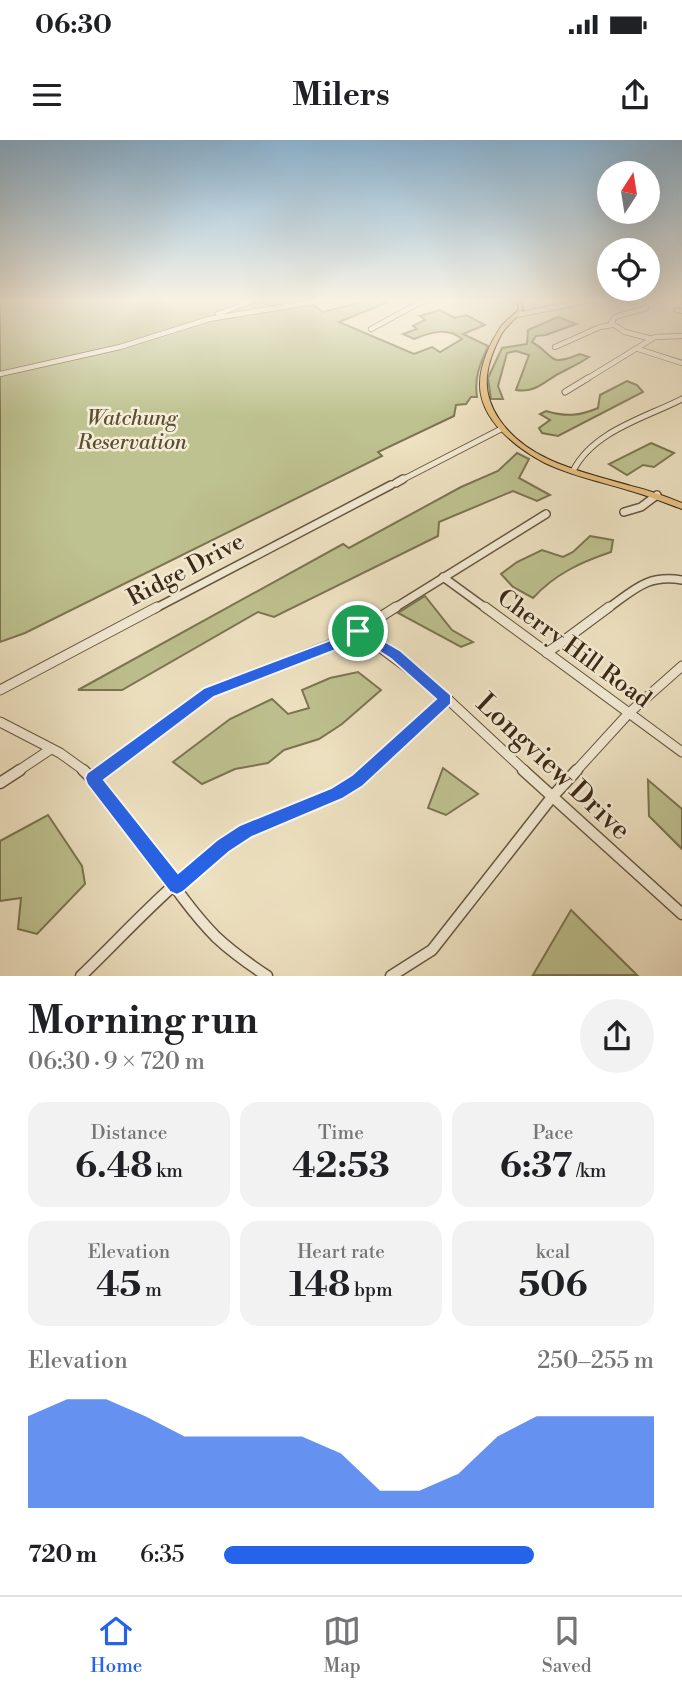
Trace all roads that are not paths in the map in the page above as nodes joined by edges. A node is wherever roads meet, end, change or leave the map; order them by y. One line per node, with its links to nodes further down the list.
1 (151, 338): 10 (street)
2 (499, 338): 13 (main road)
3 (575, 338): 7 (street)
4 (648, 338): 6 (street)
5 (656, 338): 6 (street)
6 (653, 339): 8 (street)
7 (555, 347)
8 (638, 349): 9 (street); 11 (street)
9 (682, 363)
10 (0, 374)
11 (565, 392)
12 (682, 399): 14 (street)
13 (500, 429): 14 (main road); 24 (street, Ridge Drive)
14 (573, 471): 15 (main road)
15 (657, 495): 16 (main road); 17 (street)
16 (682, 506)
17 (624, 512)
18 (546, 514): 19 (street)
19 (443, 577): 21 (street); 22 (street, Cherry Hill Road)
20 (682, 580): 22 (street)
21 (358, 631): 25 (street, Longview Drive); 30 (street)
22 (547, 653): 26 (street, Cherry Hill Road)
23 (682, 666): 26 (street)
24 (0, 690)
25 (446, 699): 32 (street, Longview Drive); 33 (street)
26 (629, 713): 29 (street, Cherry Hill Road); 32 (street)
27 (0, 722): 28 (street)
28 (51, 749): 30 (street); 31 (street)
29 (682, 752)
30 (93, 778): 33 (street)
31 (0, 783)
32 (552, 797): 34 (street, Longview Drive); 37 (street)
33 (177, 886): 35 (street); 36 (street)
34 (682, 914)
35 (81, 975)
36 (267, 975)
37 (391, 975)

